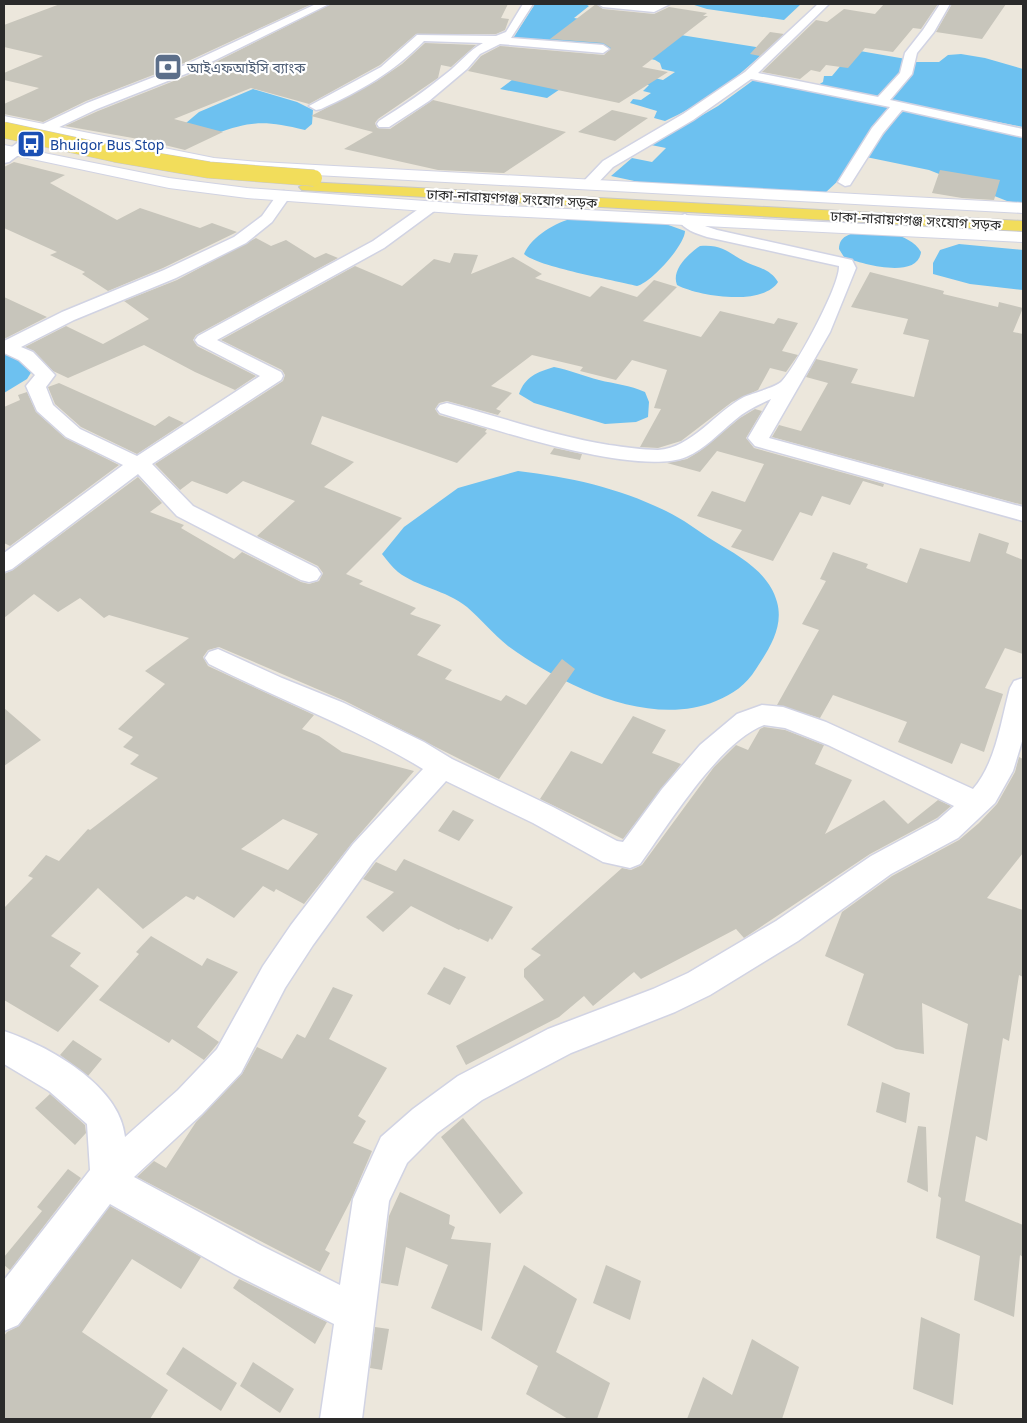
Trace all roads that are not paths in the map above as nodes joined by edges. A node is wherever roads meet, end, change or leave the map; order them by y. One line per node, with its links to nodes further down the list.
1 (324, 4): 15 (street)
2 (528, 4): 7 (street)
3 (603, 4): 4 (street)
4 (665, 4)
5 (824, 4): 9 (street)
6 (945, 4): 10 (street)
7 (497, 40): 8 (street); 12 (street); 14 (street)
8 (603, 50)
9 (749, 75): 10 (street); 22 (street)
10 (882, 101): 11 (street)
11 (899, 105): 17 (street); 20 (street)
12 (316, 106)
13 (4, 120): 15 (street)
14 (384, 124)
15 (46, 128): 19 (street); 23 (street)
16 (4, 130): 21 (main road, ঢাকা-নারায়ণগঞ্জ সংযোগ সড়ক, bridge)
17 (1023, 134)
18 (4, 138): 21 (main road, ঢাকা-নারায়ণগঞ্জ সংযোগ সড়ক)
19 (8, 153): 24 (street)
20 (845, 182)
21 (311, 183): 23 (main road, ঢাকা-নারায়ণগঞ্জ সংযোগ সড়ক)
22 (588, 185): 23 (street); 26 (street)
23 (371, 187): 24 (street); 25 (street); 27 (main road, ঢাকা-নারায়ণগঞ্জ সংযোগ সড়ক); 29 (main road, ঢাকা-নারায়ণগঞ্জ সংযোগ সড়ক)
24 (284, 196): 31 (street)
25 (432, 206): 28 (street); 34 (street)
26 (1023, 208)
27 (1023, 217)
28 (684, 219): 30 (street); 32 (street)
29 (1023, 226)
30 (1023, 237)
31 (5, 347): 34 (street)
32 (787, 387): 33 (street); 35 (street)
33 (447, 409)
34 (138, 464): 36 (street); 37 (street)
35 (1023, 514)
36 (4, 564)
37 (308, 574)
38 (218, 658): 40 (street)
39 (1023, 688): 41 (street)
40 (442, 767): 41 (street); 43 (street)
41 (976, 803): 45 (street)
42 (4, 1048): 43 (street)
43 (109, 1175): 44 (street); 45 (street)
44 (4, 1312)
45 (356, 1314): 46 (street)
46 (341, 1419)

